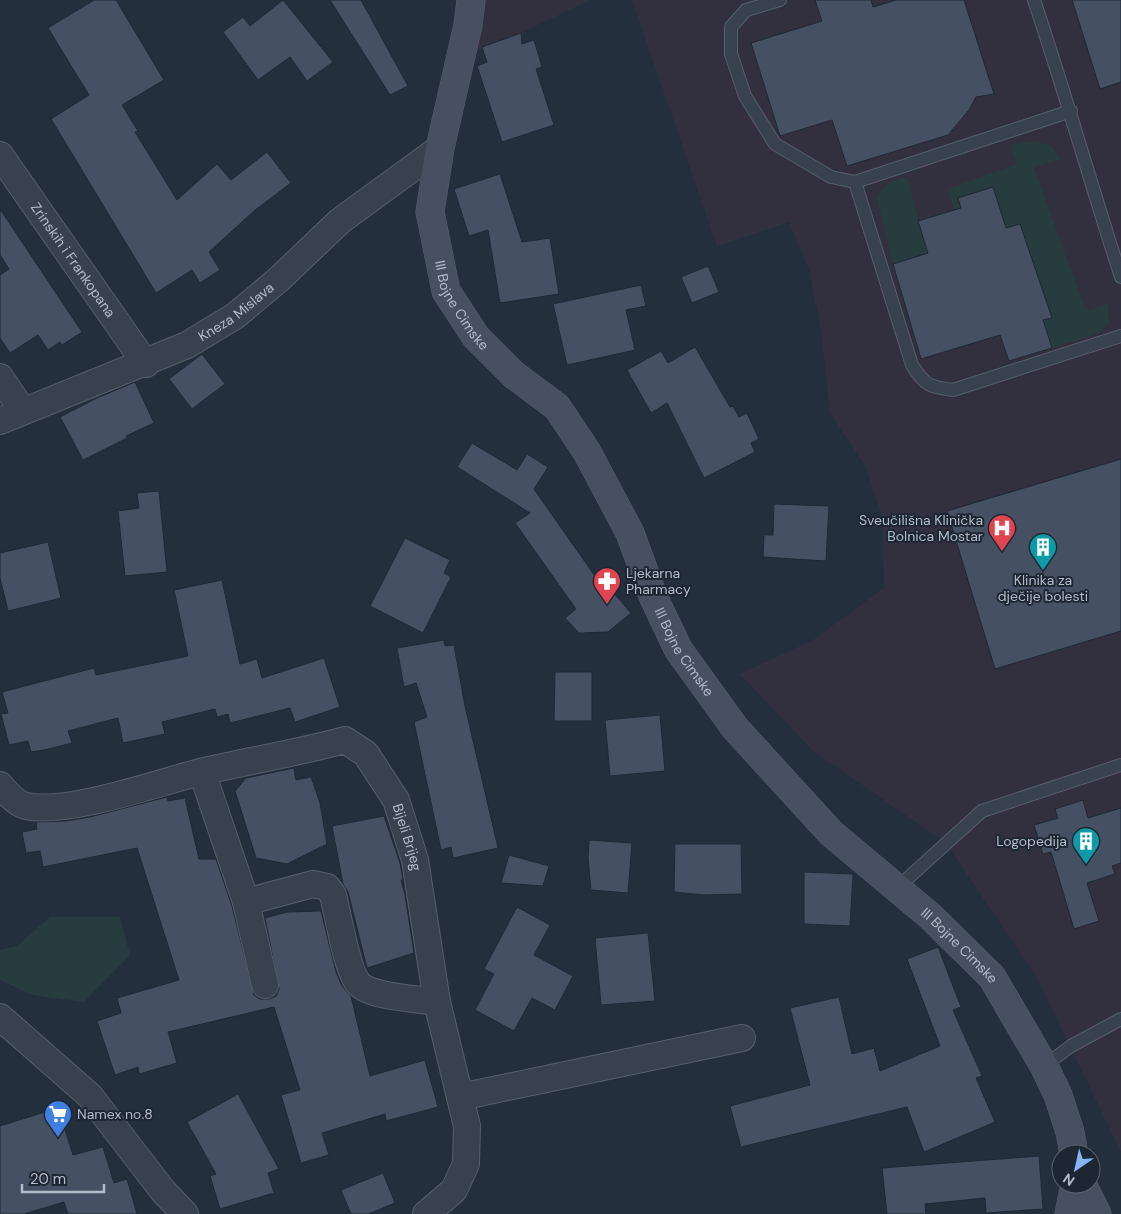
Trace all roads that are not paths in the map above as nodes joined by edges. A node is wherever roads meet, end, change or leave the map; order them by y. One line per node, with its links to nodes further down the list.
1 (471, 0): 5 (street, III Bojne Cimske)
2 (780, 0): 7 (lane)
3 (1034, 0): 4 (lane)
4 (1072, 111): 7 (lane); 8 (lane)
5 (440, 148): 10 (street, Kneza Mislava); 17 (street, III Bojne Cimske)
6 (0, 155): 10 (street, Zrinskih i Frankopana)
7 (855, 182): 9 (lane)
8 (1121, 277)
9 (1121, 336)
10 (146, 364): 12 (street, Kneza Mislava)
11 (0, 377): 12 (street)
12 (23, 411): 13 (street, Kneza Mislava)
13 (0, 421)
14 (1121, 765): 17 (lane)
15 (202, 772): 16 (street, Bijeli Brijeg); 18 (street); 20 (street, Bijeli Brijeg)
16 (0, 785)
17 (897, 888): 24 (street, III Bojne Cimske)
18 (246, 902): 19 (street); 20 (street)
19 (265, 985)
20 (437, 1002): 25 (street, Bijeli Brijeg)
21 (0, 1017): 29 (street)
22 (1121, 1019): 24 (lane)
23 (742, 1038): 25 (street)
24 (1044, 1066): 26 (street, III Bojne Cimske)
25 (460, 1096): 30 (street, Bijeli Brijeg)
26 (1072, 1144)
27 (1073, 1194): 31 (street)
28 (1087, 1194): 32 (street)
29 (185, 1214)
30 (426, 1214)
31 (1069, 1214)
32 (1097, 1214)

